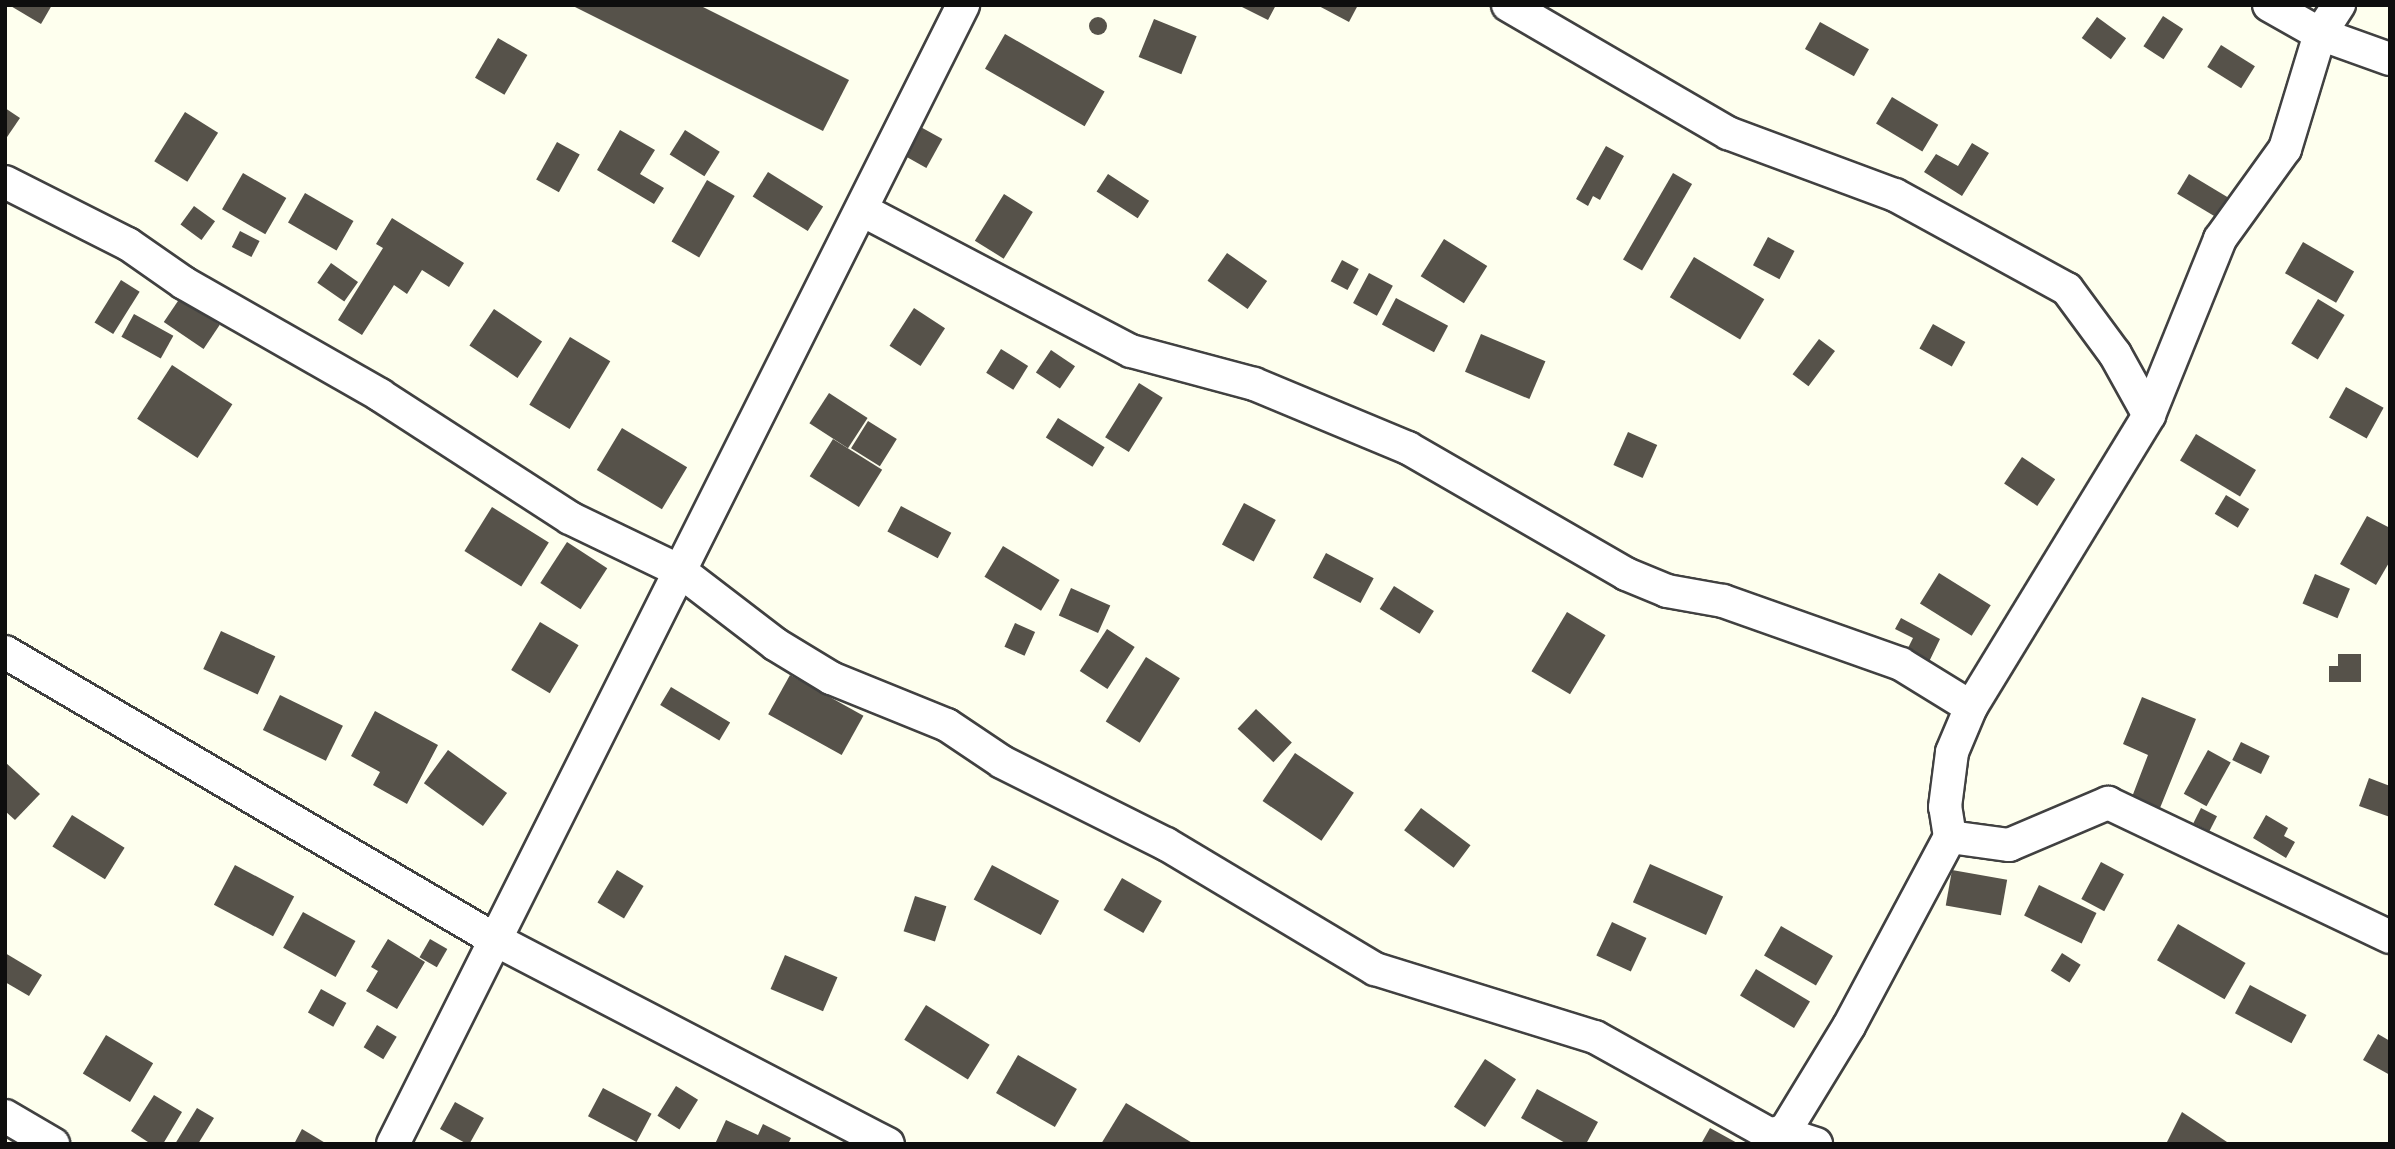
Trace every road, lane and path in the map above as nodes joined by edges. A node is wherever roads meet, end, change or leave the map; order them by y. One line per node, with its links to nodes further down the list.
1 (963, 5): 8 (street)
2 (1508, 5): 9 (street)
3 (2269, 5): 5 (street)
4 (2339, 5): 5 (street)
5 (2320, 34): 6 (street); 9 (street)
6 (2390, 59)
7 (5, 182): 10 (street)
8 (864, 211): 10 (street); 12 (street)
9 (2149, 415): 12 (street)
10 (680, 571): 15 (street); 17 (street)
11 (5, 652): 15 (street)
12 (1970, 707): 13 (street)
13 (1950, 837): 14 (street); 17 (street)
14 (2390, 937)
15 (494, 939): 19 (street); 20 (street)
16 (5, 1116): 18 (street)
17 (1778, 1138): 21 (street)
18 (53, 1144)
19 (393, 1144)
20 (888, 1144)
21 (1815, 1144)

